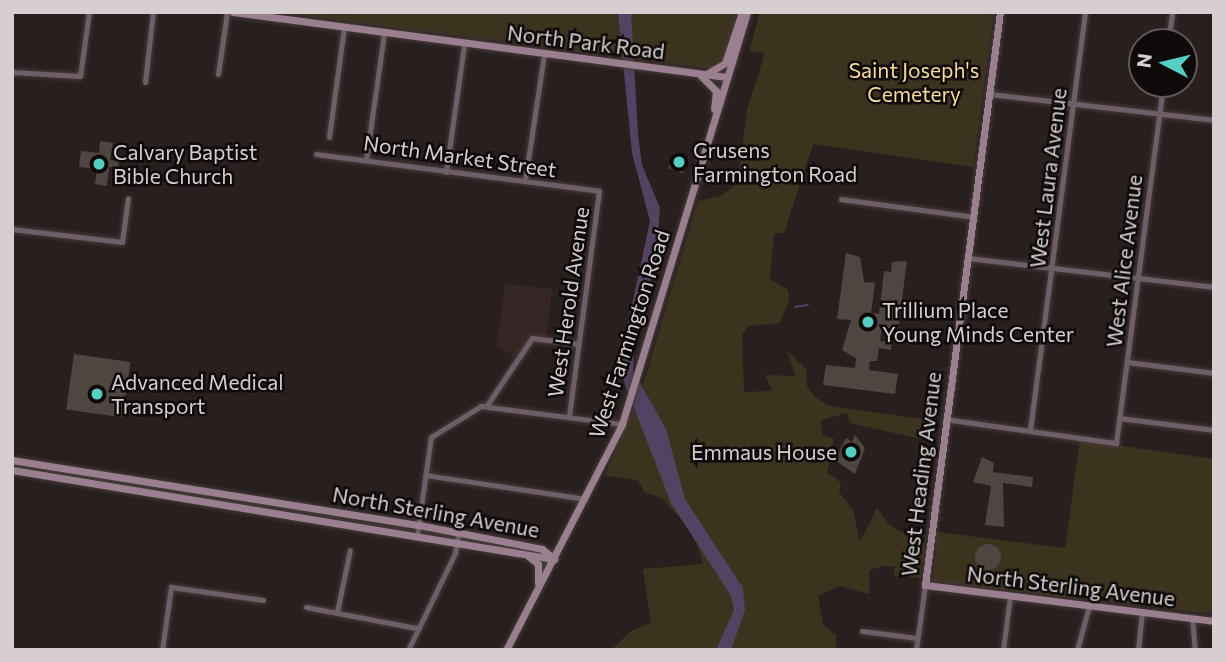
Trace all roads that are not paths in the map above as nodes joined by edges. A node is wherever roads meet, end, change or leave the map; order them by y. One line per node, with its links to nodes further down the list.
1 (89, 12): 13 (street)
2 (153, 12): 17 (street)
3 (228, 12): 14 (street)
4 (233, 12): 9 (main road, North Park Road)
5 (742, 12): 15 (main road)
6 (747, 12): 16 (main road, West Farmington Road)
7 (1000, 12): 18 (main road, West Heading Avenue)
8 (1085, 12): 20 (street, West Laura Avenue)
9 (344, 28): 10 (main road, North Park Road); 24 (street)
10 (384, 33): 11 (main road, North Park Road); 26 (street)
11 (464, 45): 12 (main road, North Park Road); 27 (street)
12 (544, 54): 15 (main road, North Park Road); 28 (street)
13 (12, 72)
14 (218, 74)
15 (697, 74): 16 (main road, North Park Road); 23 (main road)
16 (727, 77): 23 (main road, West Farmington Road)
17 (145, 82)
18 (990, 94): 20 (street); 32 (main road, West Heading Avenue)
19 (1161, 98): 21 (street, West Alice Avenue)
20 (1073, 103): 21 (street); 35 (street, West Laura Avenue)
21 (1159, 113): 22 (street); 36 (street, West Alice Avenue)
22 (1214, 120)
23 (712, 128): 45 (main road, West Farmington Road)
24 (329, 137)
25 (316, 154): 26 (street, North Market Street)
26 (366, 160): 27 (street, North Market Street)
27 (446, 172): 28 (street, North Market Street)
28 (525, 180): 29 (street, North Market Street)
29 (599, 191): 38 (street, West Herold Avenue)
30 (128, 198): 33 (street)
31 (841, 199): 32 (street)
32 (974, 217): 34 (main road, West Heading Avenue)
33 (12, 229)
34 (968, 258): 35 (street); 44 (main road, West Heading Avenue)
35 (1052, 269): 36 (street); 46 (street, West Laura Avenue)
36 (1138, 279): 37 (street); 39 (street, West Alice Avenue)
37 (1214, 287)
38 (579, 344): 41 (street); 42 (street, West Herold Avenue)
39 (1127, 362): 40 (street); 43 (street, West Alice Avenue)
40 (1214, 372)
41 (487, 405): 42 (street); 50 (street)
42 (569, 416): 45 (street)
43 (1119, 418): 46 (street, West Alice Avenue); 47 (street)
44 (946, 419): 46 (street); 58 (main road, West Heading Avenue)
45 (622, 424): 51 (main road, West Farmington Road)
46 (1030, 430)
47 (1214, 430)
48 (12, 460): 52 (main road, North Sterling Avenue)
49 (12, 470): 53 (main road, North Sterling Avenue)
50 (425, 475): 51 (street); 52 (street)
51 (585, 499): 57 (main road, West Farmington Road)
52 (419, 525): 53 (street); 54 (main road, North Sterling Avenue)
53 (417, 536): 54 (main road, North Sterling Avenue)
54 (457, 537): 55 (main road, North Sterling Avenue); 57 (main road, North Sterling Avenue); 68 (street)
55 (489, 545): 57 (main road, North Sterling Avenue); 61 (main road)
56 (350, 550): 64 (street)
57 (554, 559): 61 (main road, West Farmington Road)
58 (925, 585): 59 (main road, North Sterling Avenue); 70 (street, West Heading Avenue)
59 (1010, 596): 62 (main road, North Sterling Avenue); 75 (street)
60 (263, 600): 71 (street)
61 (532, 600): 73 (main road, West Farmington Road)
62 (1089, 606): 65 (main road, North Sterling Avenue); 76 (street)
63 (306, 607): 64 (street)
64 (337, 612): 68 (street)
65 (1142, 612): 66 (main road, North Sterling Avenue); 77 (street)
66 (1192, 618): 67 (main road, North Sterling Avenue); 78 (street)
67 (1214, 621)
68 (416, 628): 72 (street)
69 (862, 631): 70 (street)
70 (917, 638): 74 (street, West Heading Avenue)
71 (162, 650)
72 (408, 650)
73 (506, 650)
74 (916, 650)
75 (1003, 650)
76 (1077, 650)
77 (1138, 650)
78 (1195, 650)

